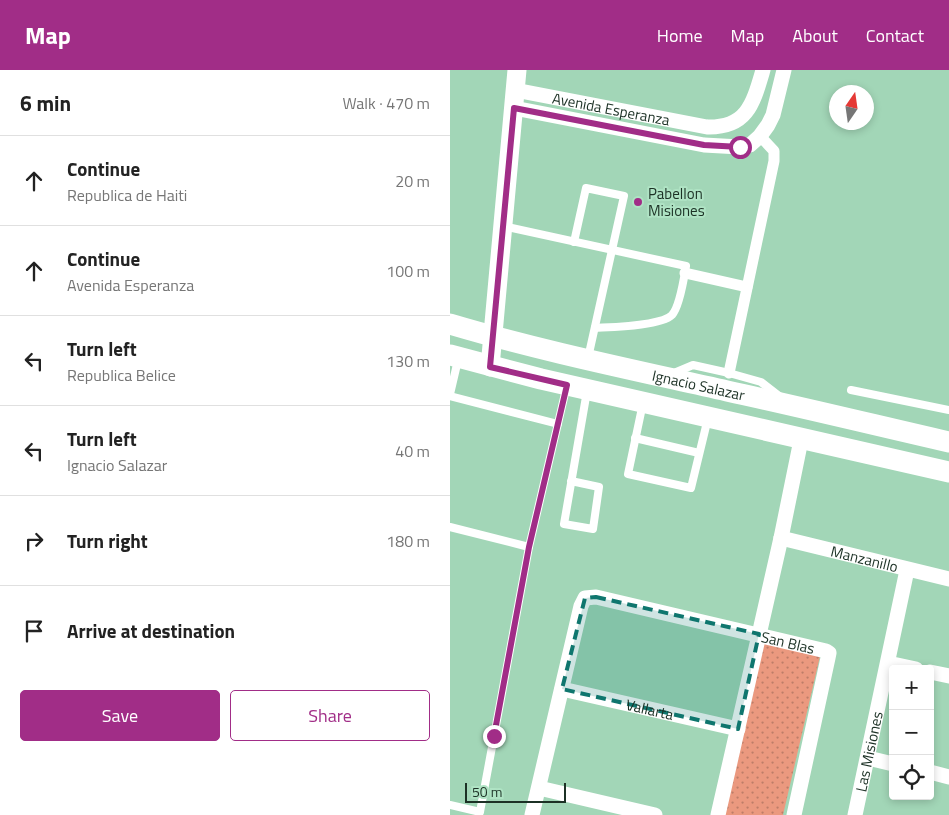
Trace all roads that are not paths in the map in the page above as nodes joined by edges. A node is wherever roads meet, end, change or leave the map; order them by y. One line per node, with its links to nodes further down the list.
1 (517, 70): 4 (street)
2 (763, 70): 6 (street, Avenida Esperanza)
3 (784, 70): 7 (street)
4 (516, 90): 5 (street); 6 (street, Avenida Esperanza)
5 (514, 108): 8 (street, Avenida Esperanza); 9 (street)
6 (707, 127): 8 (street)
7 (760, 136): 8 (street, Avenida Esperanza); 13 (street)
8 (704, 145)
9 (502, 226): 10 (lane); 16 (street)
10 (574, 242): 11 (lane); 11 (lane)
11 (612, 250): 12 (lane); 15 (lane)
12 (685, 272): 13 (street); 15 (lane)
13 (747, 287): 20 (street)
14 (450, 324): 16 (main road, Ignacio Salazar)
15 (595, 328): 18 (lane)
16 (492, 336): 18 (main road, Ignacio Salazar); 19 (street)
17 (454, 356): 19 (main road, Ignacio Salazar); 24 (lane)
18 (587, 361): 21 (main road, Ignacio Salazar)
19 (490, 367): 22 (main road, Ignacio Salazar)
20 (729, 373): 21 (lane); 26 (lane)
21 (665, 377): 26 (main road, Ignacio Salazar)
22 (577, 388): 25 (main road, Ignacio Salazar); 29 (lane); 35 (lane)
23 (850, 390): 27 (lane)
24 (450, 395): 29 (lane)
25 (643, 403): 28 (main road, Ignacio Salazar); 30 (lane)
26 (790, 406): 32 (main road, Ignacio Salazar)
27 (949, 410)
28 (708, 418): 31 (main road, Ignacio Salazar); 33 (lane)
29 (558, 424): 38 (lane)
30 (635, 438): 33 (lane); 33 (lane)
31 (800, 440): 34 (main road, Ignacio Salazar); 37 (street)
32 (949, 442)
33 (700, 453)
34 (949, 472)
35 (571, 481): 35 (lane)
36 (450, 527): 38 (lane)
37 (781, 538): 39 (street, Manzanillo); 41 (street)
38 (529, 547): 53 (lane)
39 (907, 570): 40 (street, Manzanillo); 42 (street, Las Misiones)
40 (949, 579)
41 (759, 634): 46 (street, San Blas); 47 (street); 57 (street, San Blas)
42 (888, 663): 43 (street); 48 (street, Las Misiones)
43 (897, 665)
44 (934, 673): 45 (street)
45 (949, 676)
46 (562, 690): 47 (street, Vallarta); 52 (street)
47 (738, 729): 56 (street)
48 (868, 758): 49 (street); 58 (street, Las Misiones)
49 (889, 763)
50 (934, 773): 51 (street)
51 (949, 777)
52 (539, 788): 54 (street); 55 (street)
53 (450, 805)
54 (532, 815)
55 (655, 815)
56 (718, 815)
57 (794, 815)
58 (855, 815)

